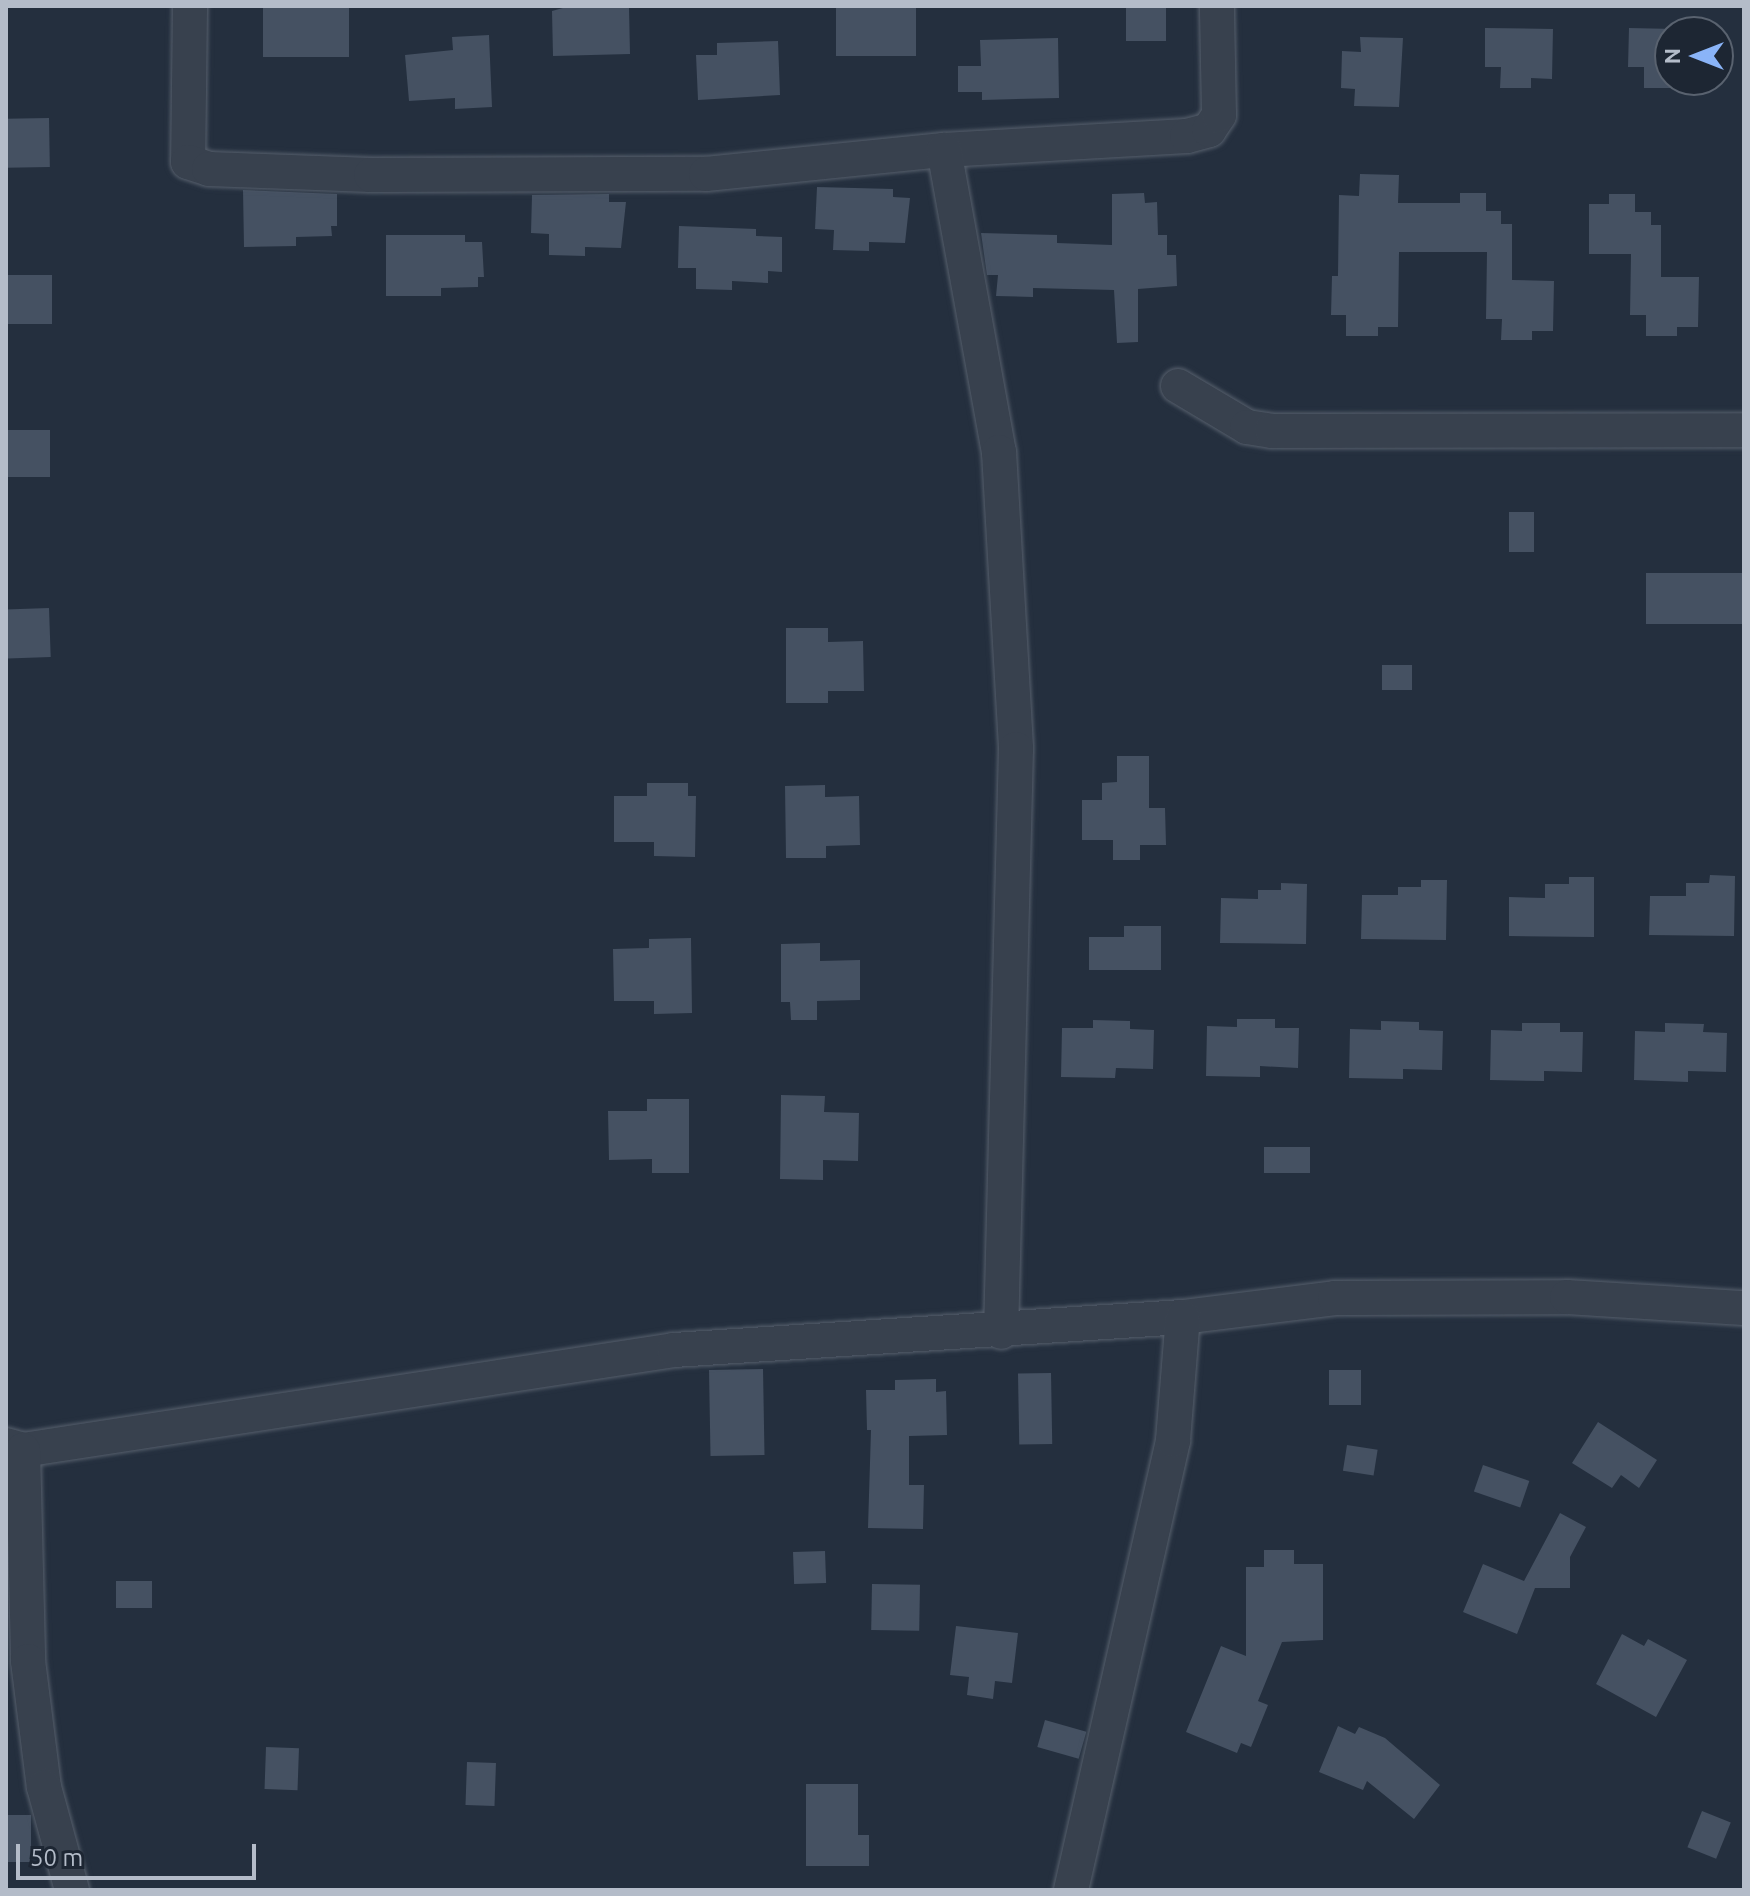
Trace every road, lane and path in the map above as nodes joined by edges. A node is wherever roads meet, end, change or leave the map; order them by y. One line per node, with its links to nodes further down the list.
1 (190, 6): 3 (street)
2 (1217, 6): 3 (street)
3 (944, 150): 8 (street)
4 (1178, 386): 5 (street)
5 (1744, 430)
6 (1744, 1308): 7 (street)
7 (1183, 1317): 8 (street); 11 (street)
8 (1001, 1332): 9 (street)
9 (14, 1447): 10 (street)
10 (72, 1890)
11 (1071, 1890)

